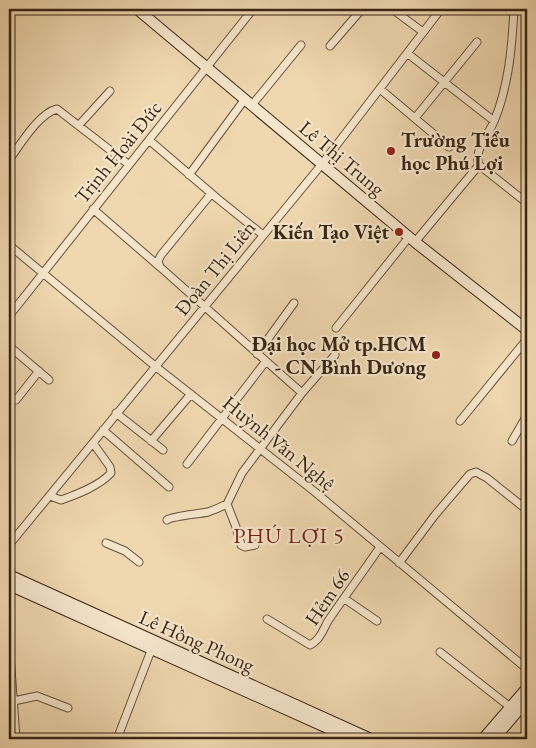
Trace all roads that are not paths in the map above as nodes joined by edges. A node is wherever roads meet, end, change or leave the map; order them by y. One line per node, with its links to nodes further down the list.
1 (136, 9): 12 (street, Lê Thị Trung)
2 (253, 9): 12 (street, Trịnh Hoài Đức)
3 (362, 9): 10 (street)
4 (392, 9): 7 (street)
5 (442, 9): 7 (street, Đoàn Thị Liên)
6 (514, 9): 18 (street)
7 (423, 32): 11 (street, Đoàn Thị Liên)
8 (477, 42): 13 (street)
9 (301, 45): 16 (street)
10 (330, 46)
11 (407, 53): 13 (street); 14 (street, Đoàn Thị Liên)
12 (207, 67): 16 (street, Lê Thị Trung); 20 (street, Trịnh Hoài Đức)
13 (444, 82): 17 (street); 18 (street)
14 (380, 89): 17 (street); 24 (street, Đoàn Thị Liên)
15 (110, 91): 19 (street)
16 (249, 102): 24 (street, Lê Thị Trung); 26 (street)
17 (415, 118): 21 (street)
18 (494, 121): 25 (street)
19 (78, 125): 22 (street); 23 (street)
20 (149, 140): 23 (street, Trịnh Hoài Đức); 26 (street)
21 (449, 147)
22 (9, 160)
23 (128, 164): 29 (street, Trịnh Hoài Đức)
24 (322, 164): 30 (street, Đoàn Thị Liên); 31 (street, Lê Thị Trung)
25 (479, 165): 28 (street); 31 (street)
26 (189, 175): 27 (street)
27 (211, 194): 30 (street); 33 (street)
28 (527, 203)
29 (93, 209): 33 (street); 34 (street, Trịnh Hoài Đức)
30 (263, 235): 36 (street, Đoàn Thị Liên)
31 (412, 239): 38 (street); 39 (street, Lê Thị Trung)
32 (9, 245): 34 (street, Huỳnh Văn Nghệ)
33 (160, 267): 36 (street)
34 (43, 274): 37 (street, Trịnh Hoài Đức); 45 (street, Huỳnh Văn Nghệ)
35 (294, 303): 42 (street)
36 (204, 307): 42 (street); 45 (street, Đoàn Thị Liên)
37 (9, 316)
38 (336, 328)
39 (527, 330)
40 (527, 339): 54 (street)
41 (9, 346): 46 (street)
42 (257, 354): 44 (street)
43 (335, 355): 48 (street)
44 (266, 361): 48 (street); 53 (street)
45 (155, 366): 49 (street, Huỳnh Văn Nghệ); 51 (street, Đoàn Thị Liên)
46 (39, 371): 47 (street); 50 (street)
47 (49, 380)
48 (302, 393): 59 (street)
49 (190, 394): 53 (street, Huỳnh Văn Nghệ); 56 (street)
50 (16, 400)
51 (116, 413): 55 (street, Đoàn Thị Liên); 56 (street)
52 (527, 415): 57 (street)
53 (223, 419): 59 (street, Huỳnh Văn Nghệ); 61 (street)
54 (460, 421)
55 (103, 430): 58 (street, Đoàn Thị Liên); 62 (street)
56 (151, 441): 60 (street)
57 (512, 441)
58 (93, 443): 63 (street, Đoàn Thị Liên); 63 (street)
59 (260, 448): 64 (street); 70 (street, Huỳnh Văn Nghệ)
60 (163, 450)
61 (187, 464)
62 (169, 487)
63 (50, 496): 69 (street, Đoàn Thị Liên)
64 (227, 504): 66 (street); 68 (street)
65 (527, 510): 72 (street)
66 (167, 520)
67 (106, 543): 71 (street)
68 (255, 545)
69 (9, 546)
70 (380, 547): 72 (street, Huỳnh Văn Nghệ); 75 (street, Hẻm 66)
71 (139, 562)
72 (399, 563): 81 (street, Huỳnh Văn Nghệ)
73 (9, 575): 90 (street, Lê Hồng Phong)
74 (9, 584): 79 (street, Lê Hồng Phong)
75 (345, 599): 76 (street, Hẻm 66); 77 (street)
76 (267, 619)
77 (377, 621)
78 (9, 640): 84 (street)
79 (152, 648): 88 (street); 89 (street, Lê Hồng Phong)
80 (440, 652): 86 (street)
81 (527, 669)
82 (527, 688): 86 (street)
83 (527, 700): 92 (street)
84 (11, 701): 85 (street); 87 (street)
85 (68, 708)
86 (510, 708): 91 (street)
87 (16, 739)
88 (117, 739)
89 (352, 739)
90 (371, 739)
91 (483, 739)
92 (494, 739)

